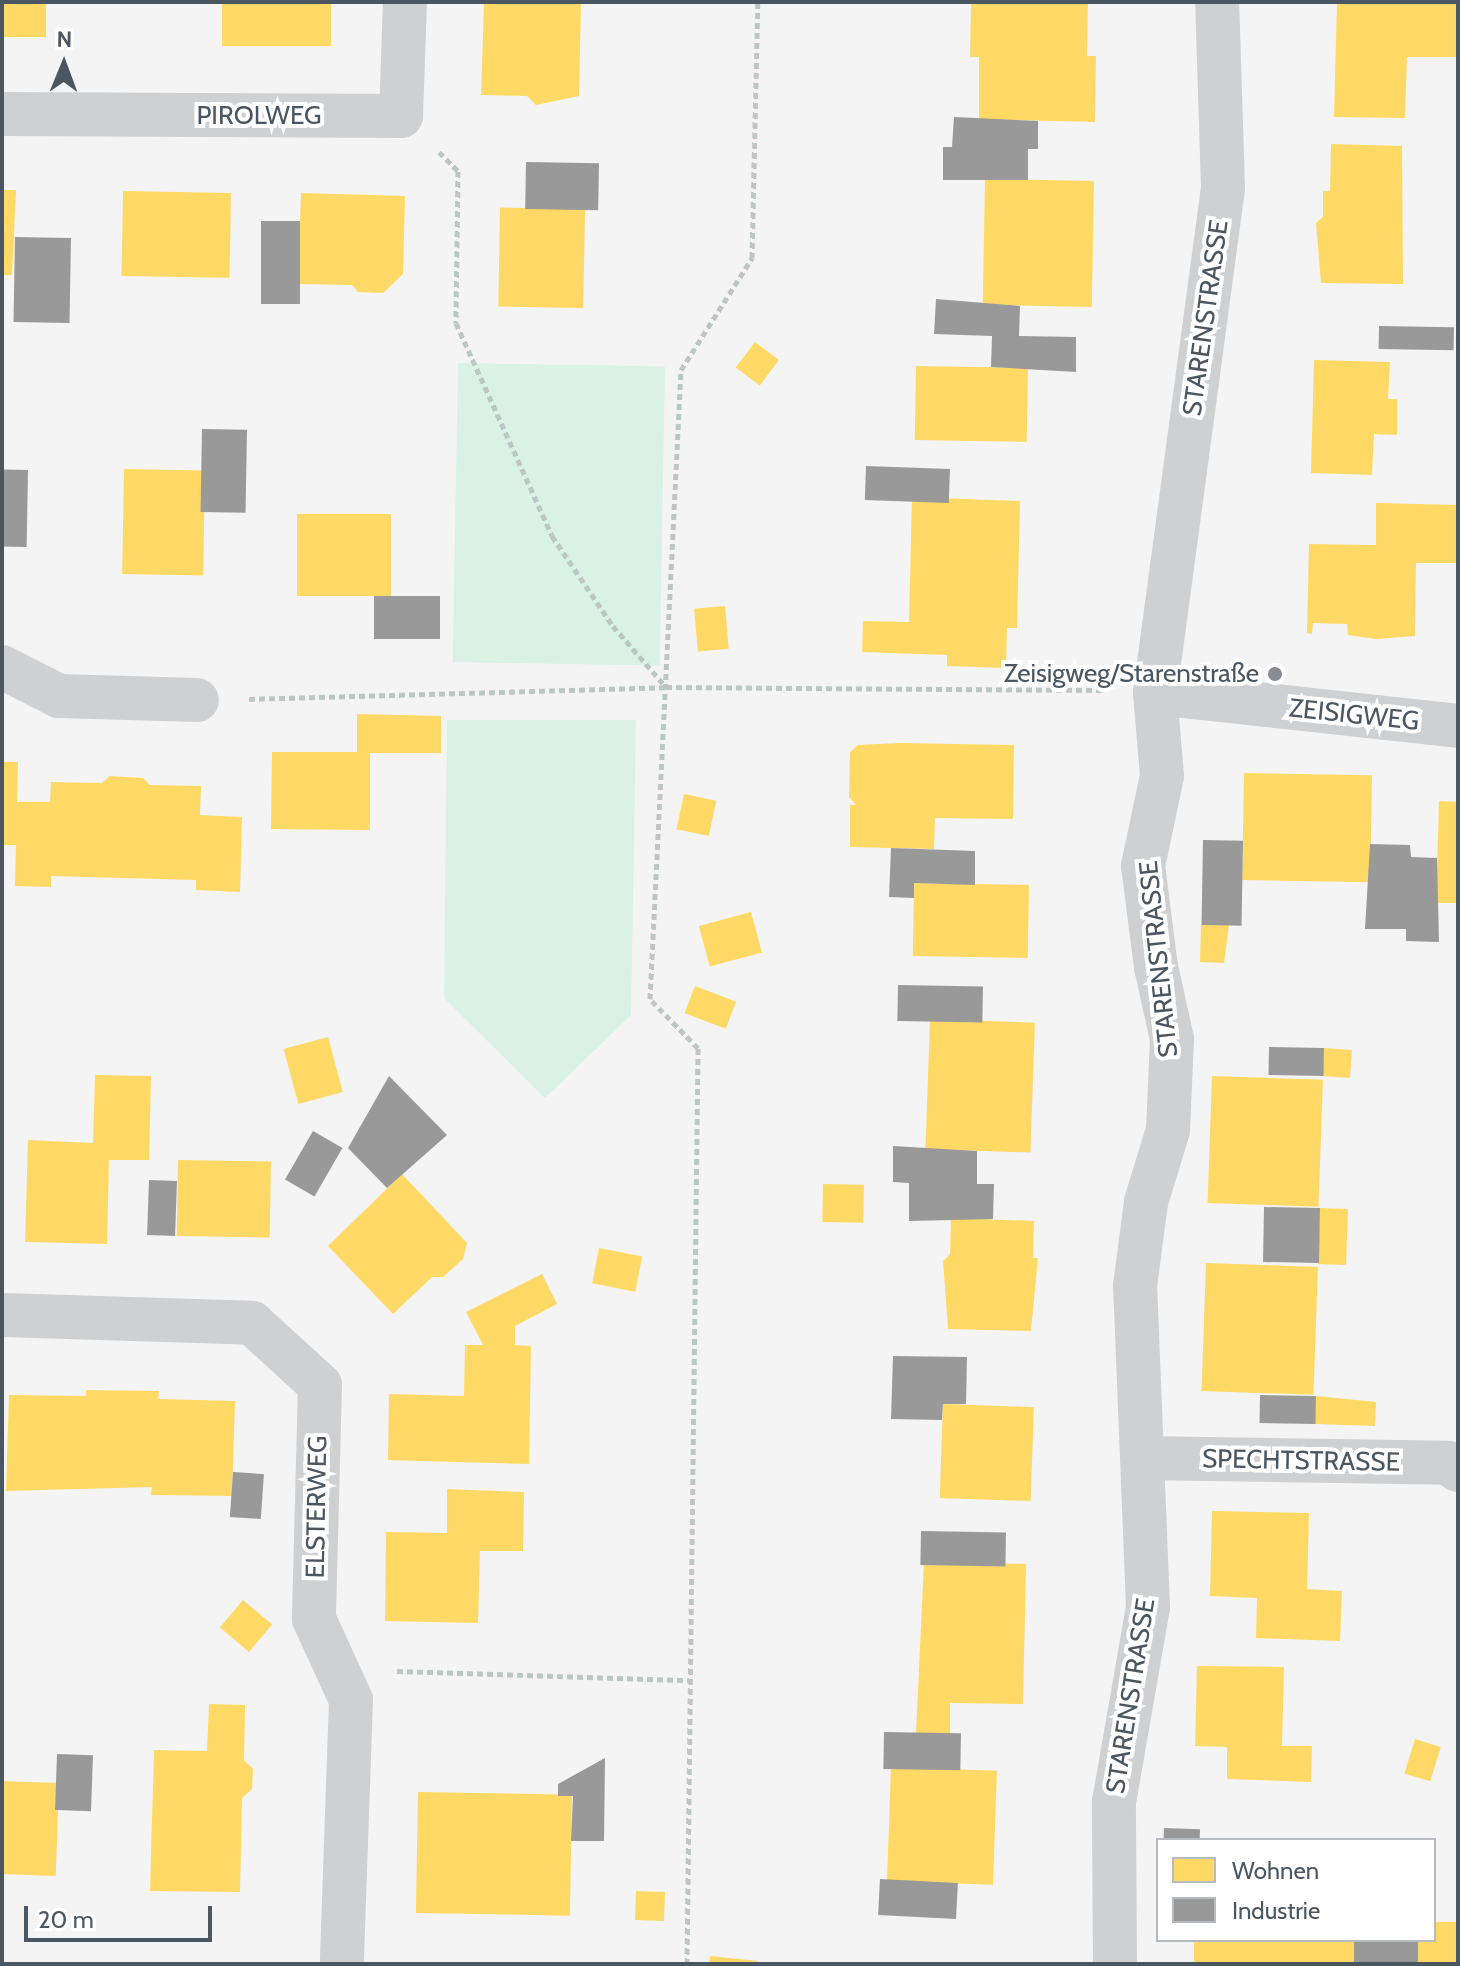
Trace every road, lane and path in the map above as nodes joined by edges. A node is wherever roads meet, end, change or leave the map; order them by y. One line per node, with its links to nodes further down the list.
1 (405, 2): 5 (street)
2 (758, 2): 7 (path)
3 (1217, 2): 8 (street, STARENSTRASSE)
4 (2, 114): 5 (street, PIROLWEG)
5 (401, 116): 7 (path)
6 (2, 667): 9 (street)
7 (666, 687): 8 (path); 9 (path); 15 (path)
8 (1155, 693): 10 (street, ZEISIGWEG); 12 (street, STARENSTRASSE)
9 (197, 700)
10 (1458, 726)
11 (2, 1315): 14 (street, ELSTERWEG)
12 (1143, 1458): 13 (street, SPECHTSTRASSE); 18 (street, STARENSTRASSE)
13 (1458, 1470)
14 (337, 1669): 15 (path); 16 (street, ELSTERWEG)
15 (688, 1680): 17 (path)
16 (342, 1964)
17 (687, 1964)
18 (1115, 1964)

